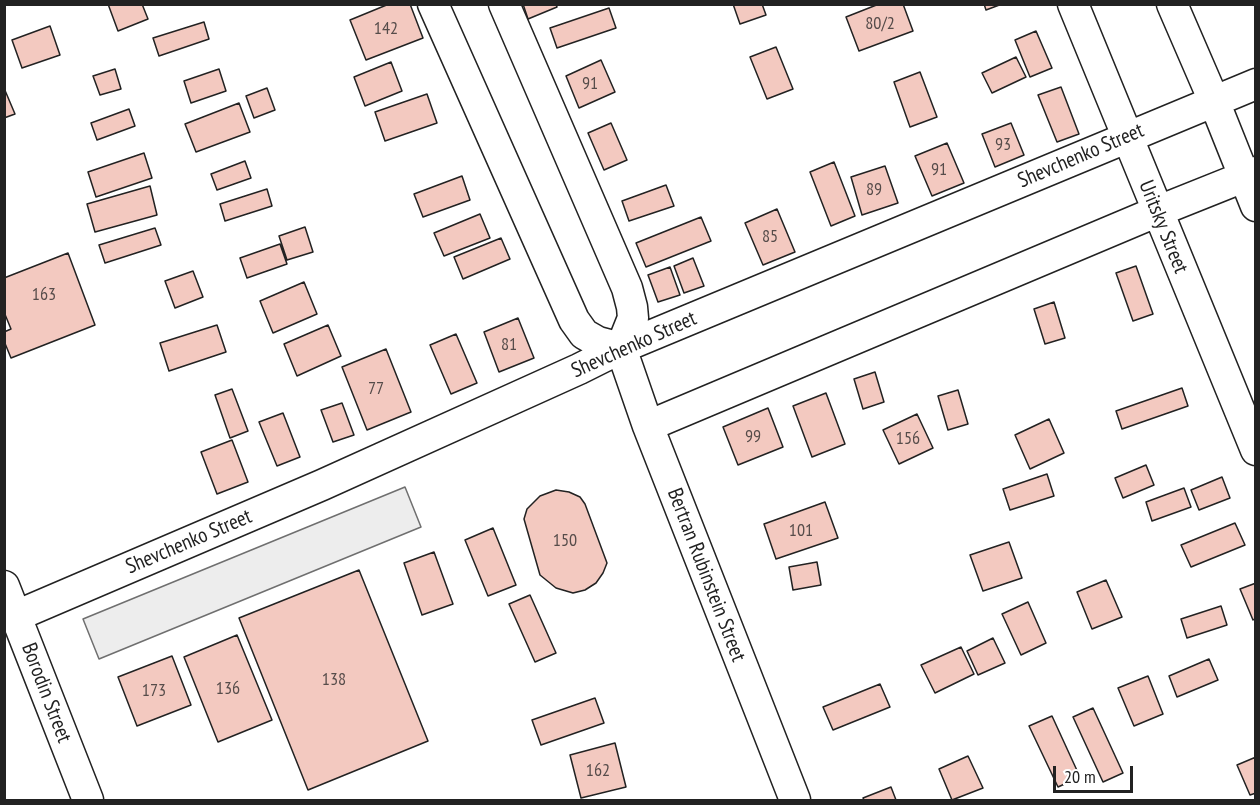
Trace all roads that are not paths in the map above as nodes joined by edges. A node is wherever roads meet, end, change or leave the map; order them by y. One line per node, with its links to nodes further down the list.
1 (433, 4): 11 (street)
2 (504, 4): 11 (street)
3 (1073, 4): 7 (street, Uritsky Street)
4 (1172, 4): 6 (street)
5 (1256, 84): 6 (street, Shevchenko Street)
6 (1214, 101): 7 (street, Shevchenko Street); 8 (street)
7 (1126, 136): 10 (street, Uritsky Street); 11 (street, Shevchenko Street)
8 (1249, 174): 9 (street); 10 (street)
9 (1256, 206)
10 (1156, 212): 12 (street); 13 (street, Uritsky Street)
11 (621, 348): 12 (street, Bertran Rubinstein Street); 15 (street, Shevchenko Street)
12 (648, 426): 17 (street, Bertran Rubinstein Street)
13 (1256, 450)
14 (4, 586): 15 (street, Borodin Street)
15 (16, 616): 16 (street, Borodin Street)
16 (88, 801)
17 (795, 801)

